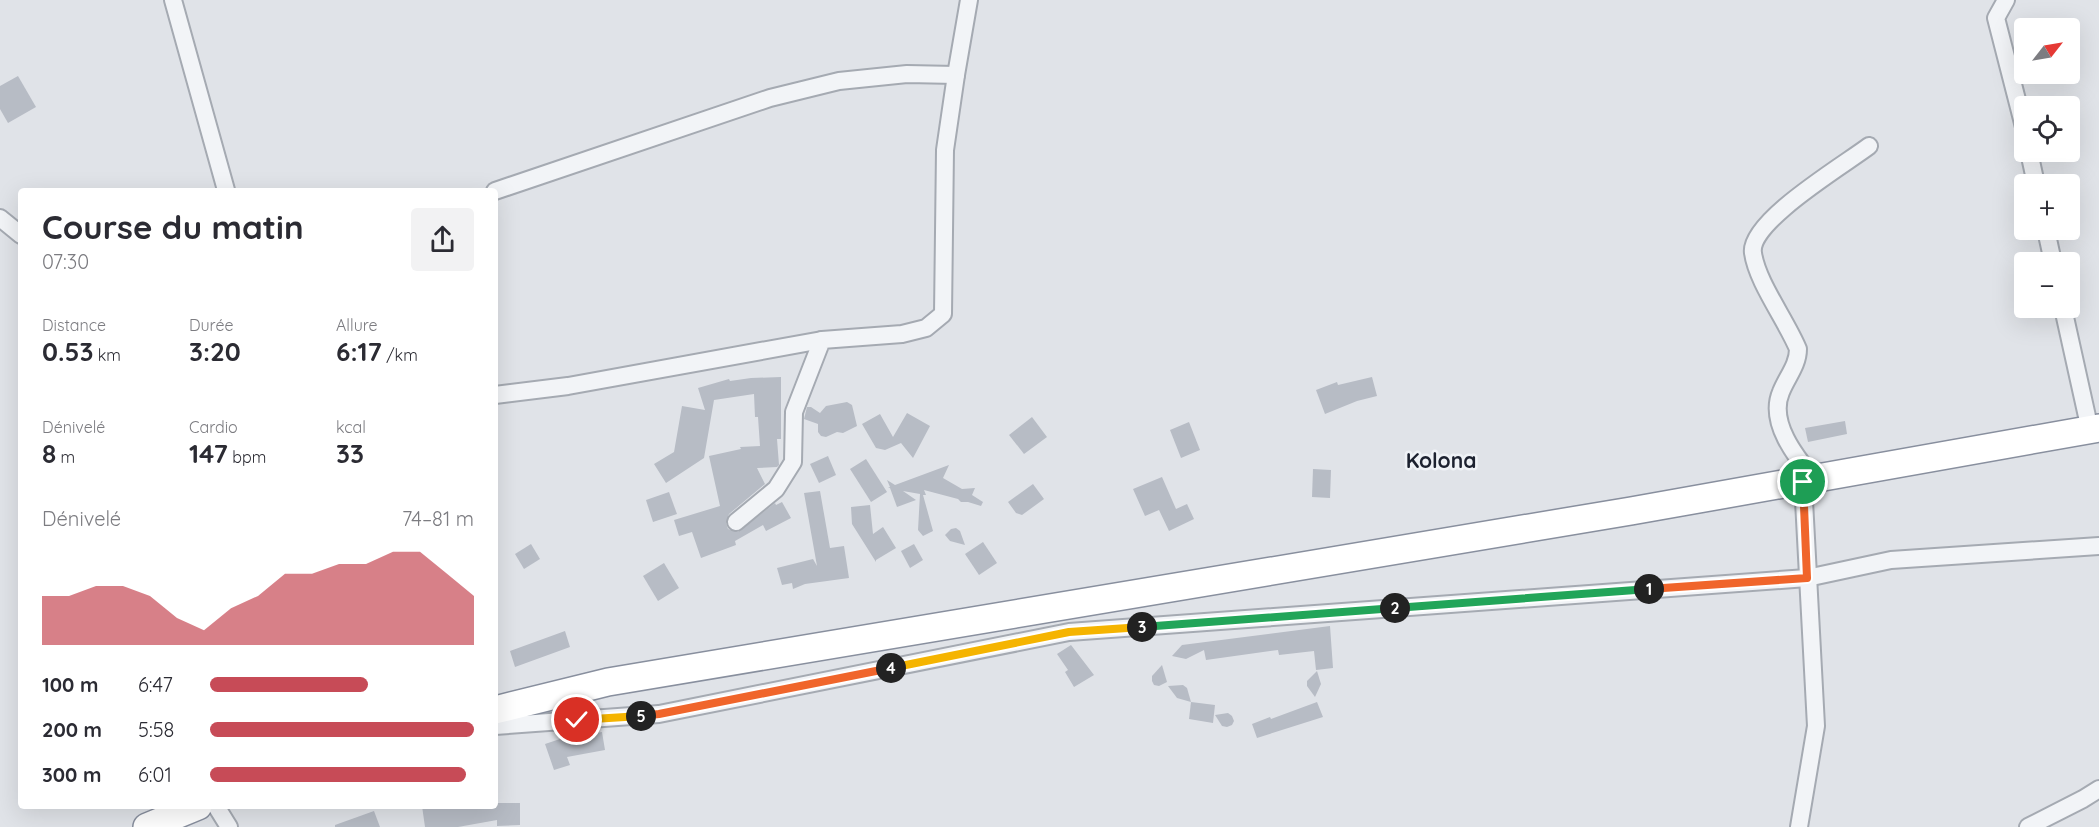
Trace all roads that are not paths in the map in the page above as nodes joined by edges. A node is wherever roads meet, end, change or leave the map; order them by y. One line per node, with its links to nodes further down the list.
1 (173, 0): 7 (street)
2 (969, 0): 4 (street)
3 (2006, 0): 5 (street)
4 (956, 75): 8 (street); 12 (street)
5 (2016, 96)
6 (1869, 146): 15 (street)
7 (225, 188)
8 (498, 190)
9 (0, 218): 10 (street)
10 (18, 233)
11 (2066, 318): 14 (street)
12 (822, 340): 13 (street); 16 (street)
13 (498, 395)
14 (2095, 429): 15 (highway)
15 (1808, 480): 18 (street); 19 (highway)
16 (736, 522)
17 (2099, 546): 18 (street)
18 (1807, 578): 20 (street); 26 (street)
19 (498, 709)
20 (498, 726)
21 (2099, 789): 27 (street)
22 (191, 809): 24 (highway)
23 (218, 809): 25 (street)
24 (147, 827)
25 (229, 827)
26 (1799, 827)
27 (2028, 827)

